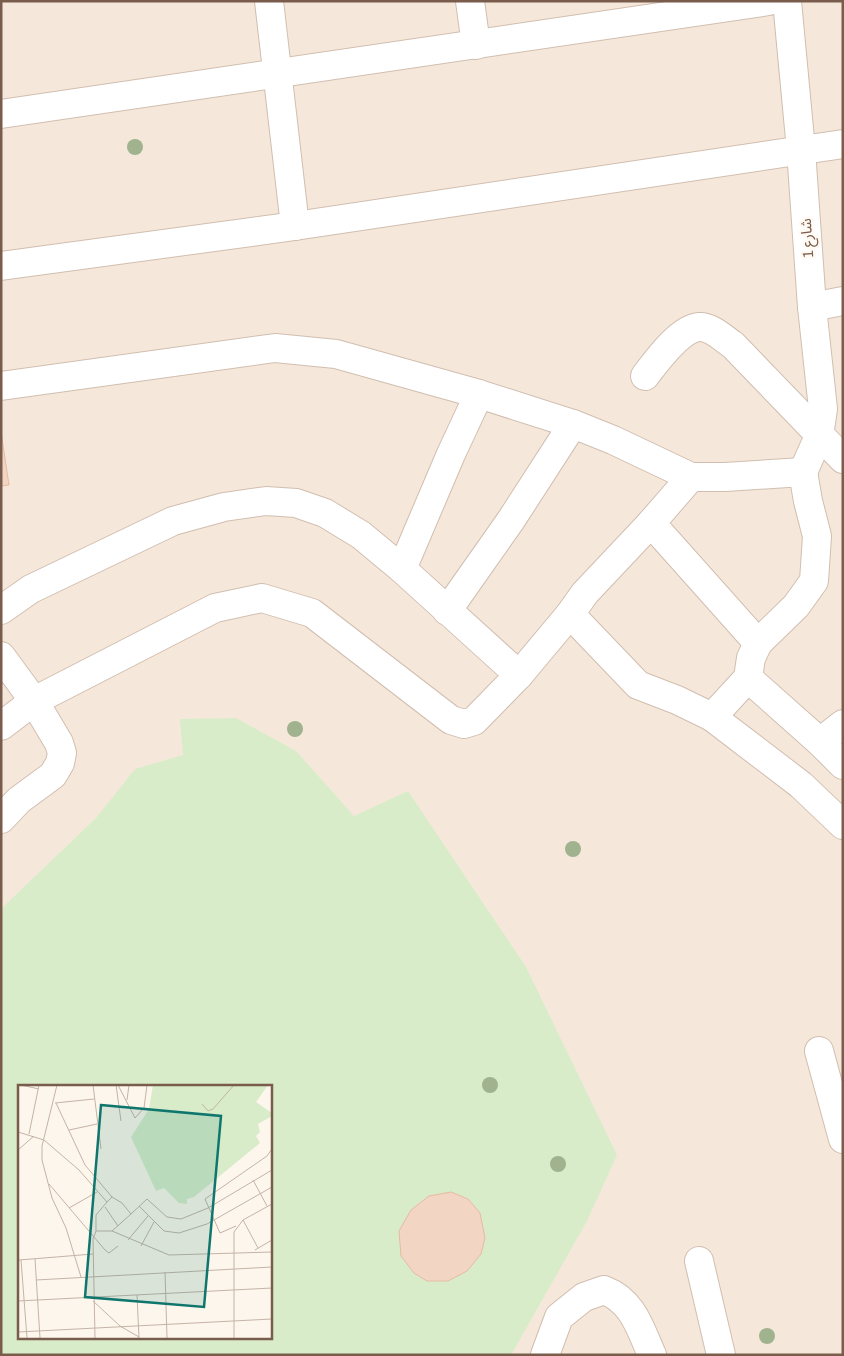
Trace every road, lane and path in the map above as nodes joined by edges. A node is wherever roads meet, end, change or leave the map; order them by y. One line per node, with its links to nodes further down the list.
1 (269, 1): 6 (street)
2 (470, 1): 5 (street)
3 (770, 1): 5 (street)
4 (787, 1): 9 (street, شارع 1)
5 (476, 45): 6 (street)
6 (277, 72): 7 (street); 10 (street)
7 (1, 114)
8 (843, 144): 9 (street)
9 (801, 150): 10 (street); 13 (street, شارع 1)
10 (295, 226): 11 (street)
11 (1, 266)
12 (843, 301): 13 (street)
13 (812, 307): 18 (street, شارع 1)
14 (644, 376): 18 (street)
15 (1, 386): 16 (street)
16 (479, 394): 17 (street); 23 (street)
17 (573, 424): 21 (street); 25 (street)
18 (819, 436): 19 (street); 20 (street, شارع 1)
19 (843, 459)
20 (804, 472): 21 (street); 27 (street)
21 (692, 477): 22 (street)
22 (651, 522): 26 (street); 27 (street)
23 (402, 569): 24 (street); 25 (street)
24 (1, 610)
25 (447, 611): 29 (street)
26 (570, 614): 29 (street); 32 (street)
27 (758, 643): 30 (street)
28 (1, 656): 31 (street)
29 (519, 675): 31 (street)
30 (748, 678): 32 (street); 35 (street)
31 (34, 701): 34 (street); 37 (street)
32 (712, 717): 38 (street)
33 (843, 724): 35 (street)
34 (1, 726)
35 (820, 742): 36 (street)
36 (843, 765)
37 (1, 819)
38 (843, 825)
39 (819, 1051): 40 (street)
40 (843, 1139)
41 (699, 1261): 44 (street)
42 (545, 1355): 43 (street)
43 (652, 1355)
44 (720, 1355)

